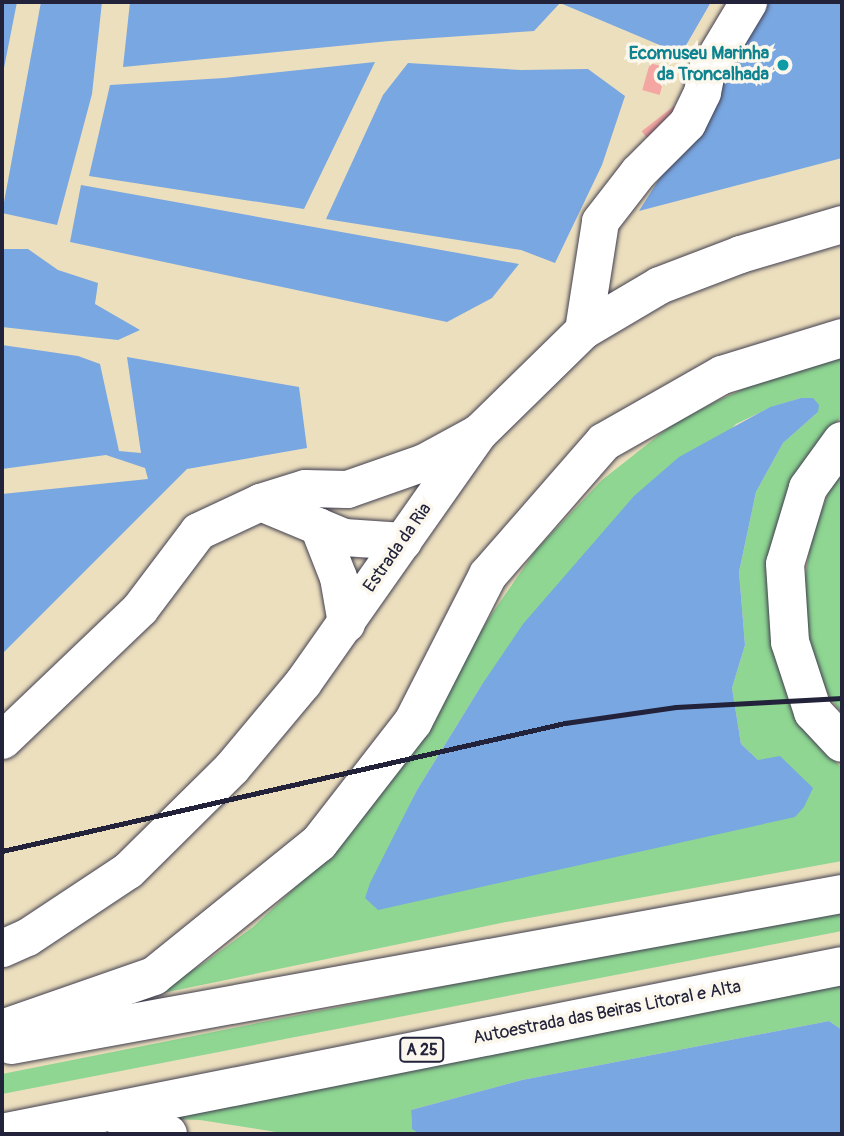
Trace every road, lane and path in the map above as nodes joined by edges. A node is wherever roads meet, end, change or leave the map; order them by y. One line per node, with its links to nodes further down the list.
1 (748, 2): 3 (street)
2 (842, 224): 3 (street, Estrada da Ria)
3 (583, 330): 5 (street, Estrada da Ria)
4 (842, 338): 17 (highway)
5 (479, 432): 7 (street); 10 (street, Estrada da Ria)
6 (842, 441): 13 (highway)
7 (347, 489): 8 (street); 10 (street)
8 (260, 502): 9 (street); 12 (street)
9 (318, 526): 10 (street); 11 (street)
10 (403, 541): 11 (street, Estrada da Ria)
11 (346, 623): 15 (street, Estrada da Ria)
12 (2, 740)
13 (842, 743)
14 (842, 894): 18 (highway)
15 (2, 948)
16 (842, 966): 19 (highway, Autoestrada das Beiras Litoral e Alta / A 25)
17 (2, 1029)
18 (2, 1047)
19 (2, 1133)
20 (127, 1134): 21 (highway)
21 (168, 1134)

